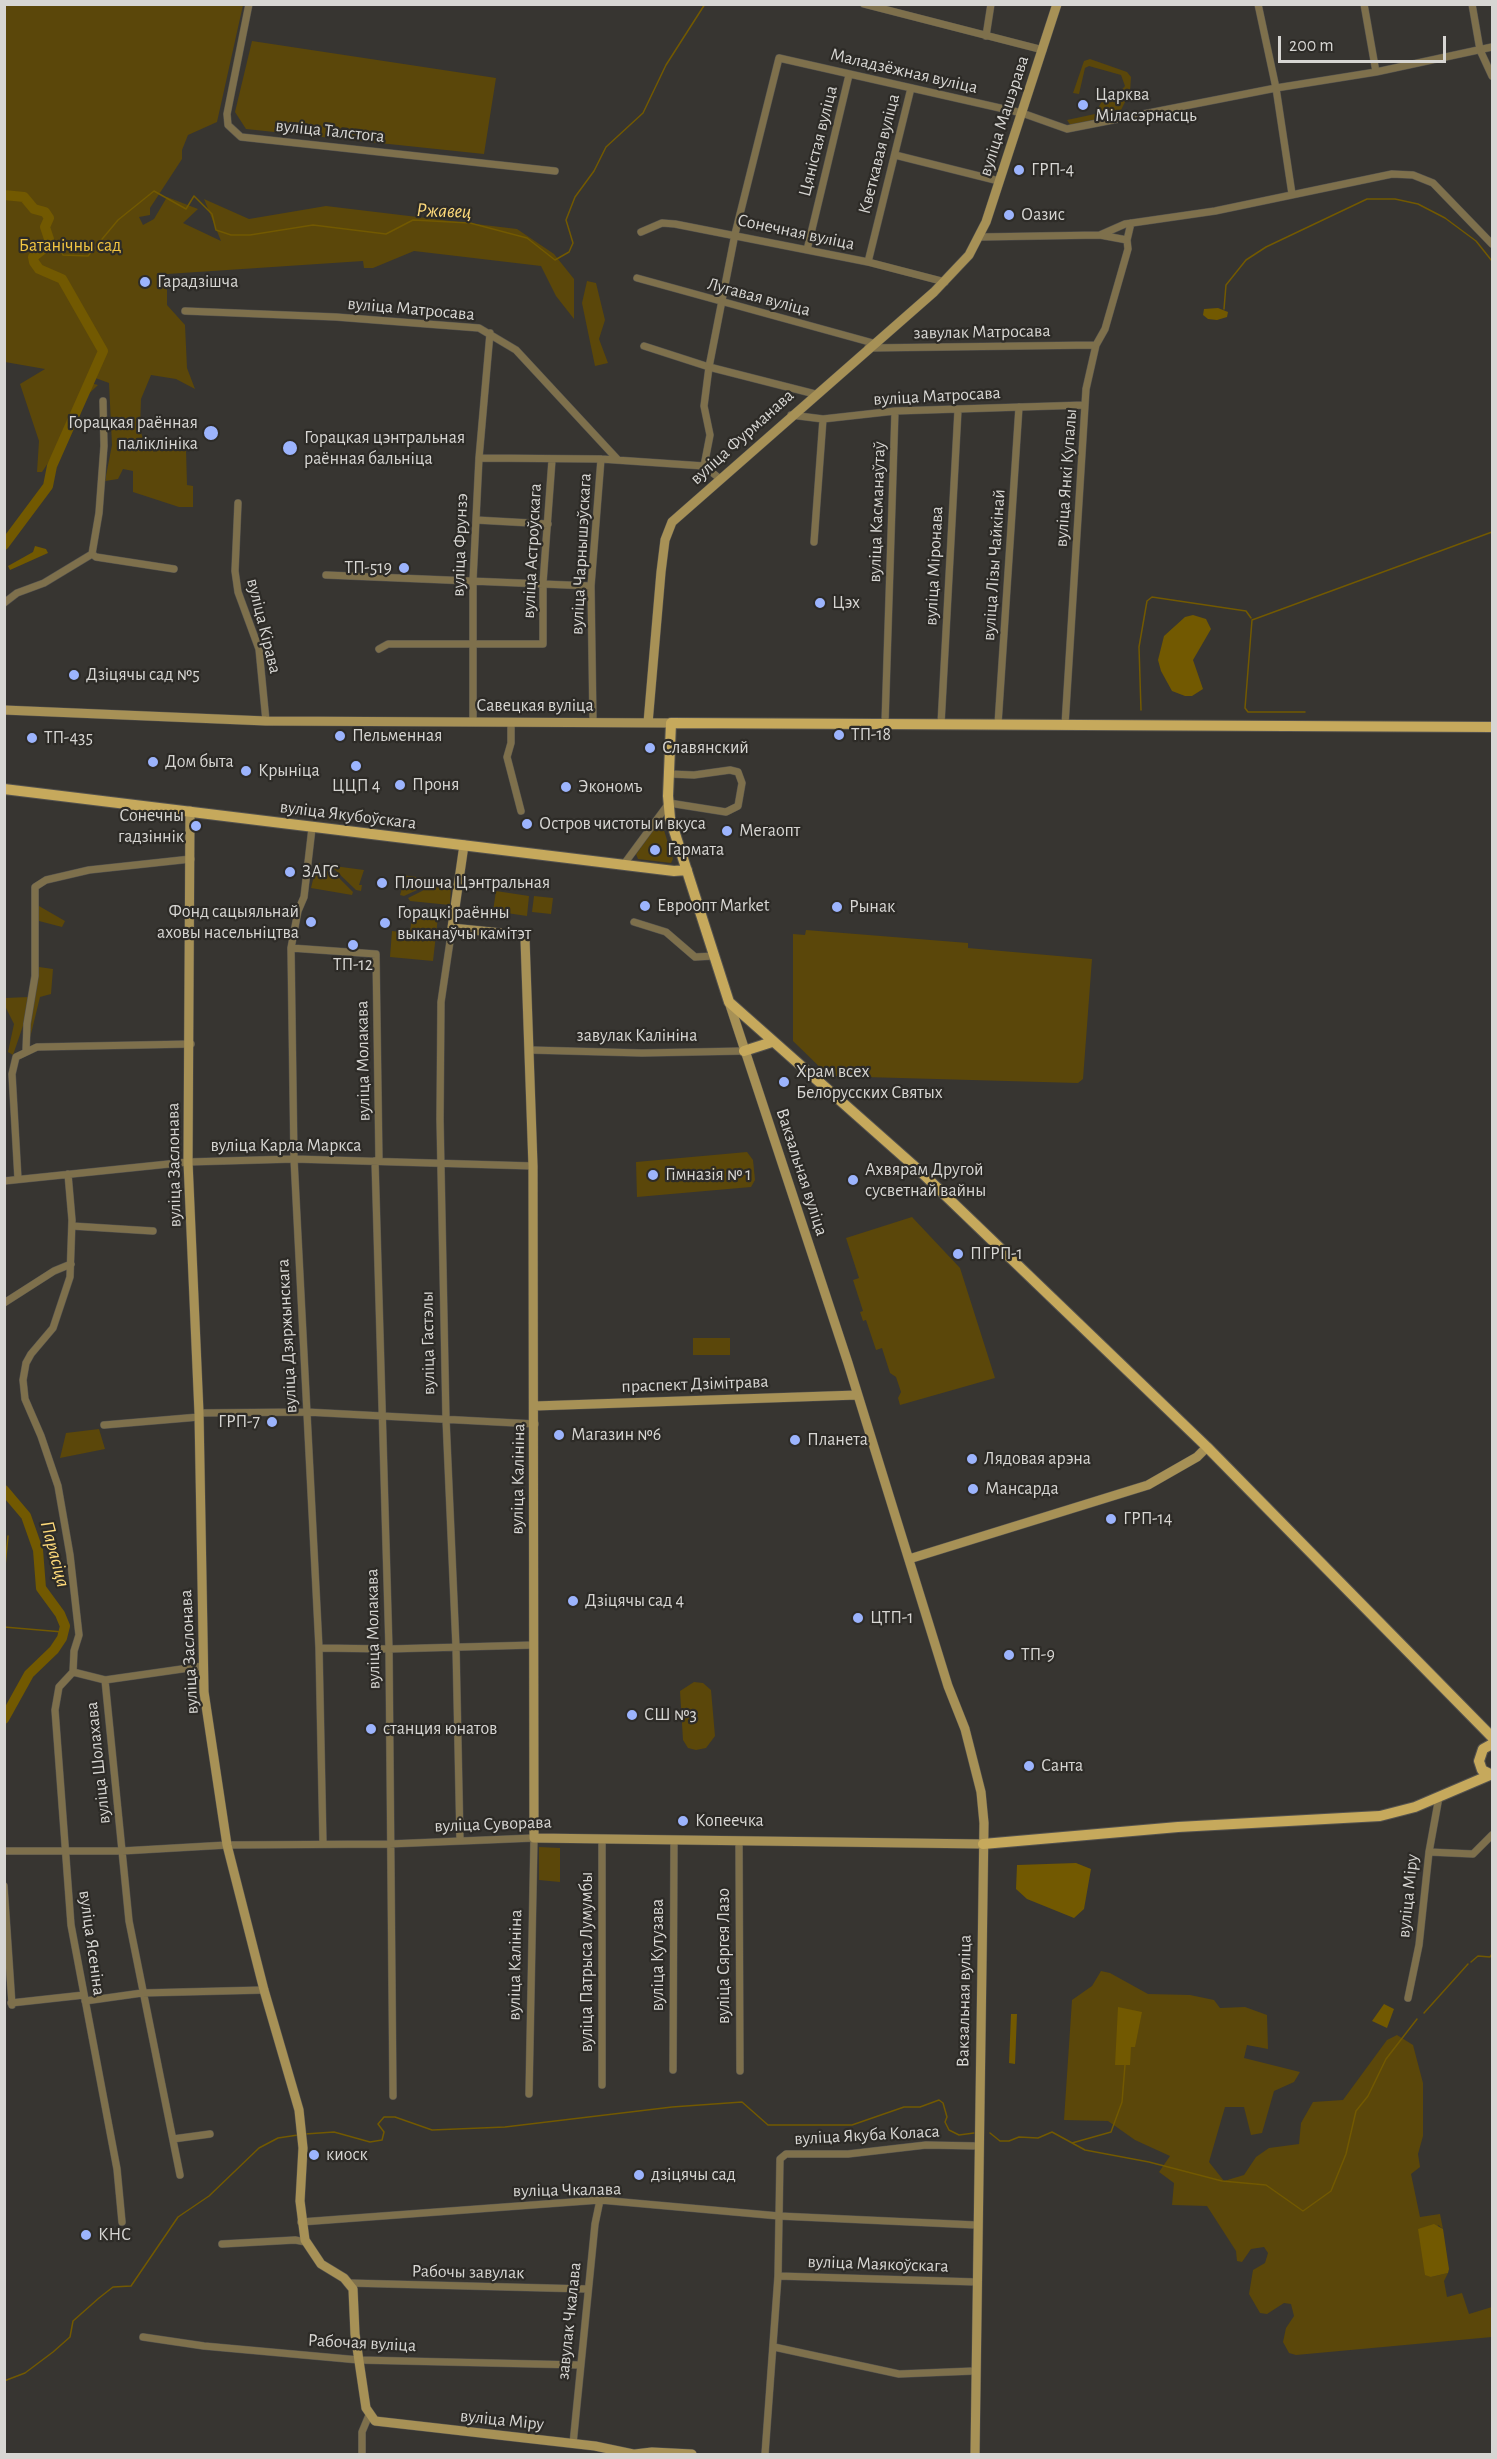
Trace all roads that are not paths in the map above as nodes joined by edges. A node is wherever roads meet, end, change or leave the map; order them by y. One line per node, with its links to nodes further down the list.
1 (249, 4): 20 (street, вуліца Талстога)
2 (864, 4): 8 (street)
3 (991, 4): 8 (street)
4 (1057, 4): 10 (main road, вуліца Машэрава)
5 (1258, 4): 17 (street)
6 (1364, 4): 13 (street)
7 (1472, 4): 11 (street)
8 (986, 36): 10 (street)
9 (1492, 47): 11 (street, Маладзёжная вуліца)
10 (1043, 50): 18 (main road, вуліца Машэрава)
11 (1480, 50): 13 (street, Маладзёжная вуліца); 15 (street)
12 (779, 58): 14 (street, Маладзёжная вуліца); 25 (street, вуліца Фурманава)
13 (1376, 72): 17 (street, Маладзёжная вуліца)
14 (849, 75): 16 (street, Маладзёжная вуліца); 30 (street, Цяністая вуліца)
15 (1492, 76)
16 (911, 88): 18 (street, Маладзёжная вуліца); 19 (street, Кветкавая вуліца)
17 (1276, 88): 18 (street, Маладзёжная вуліца); 22 (street)
18 (1022, 113): 21 (main road, вуліца Машэрава)
19 (895, 156): 21 (street); 31 (street, Кветкавая вуліца)
20 (555, 171)
21 (999, 181): 27 (main road, вуліца Машэрава)
22 (1292, 194): 23 (street); 29 (street)
23 (1131, 223): 26 (street); 28 (street, вуліца Янкі Купалы)
24 (641, 232): 25 (street, Сонечная вуліца)
25 (735, 234): 30 (street, Сонечная вуліца); 34 (street, вуліца Фурманава)
26 (1100, 235): 27 (street); 28 (street)
27 (980, 237): 33 (main road, вуліца Фурманава)
28 (1127, 240): 37 (street, вуліца Янкі Купалы)
29 (1492, 244)
30 (807, 250): 31 (street, Сонечная вуліца)
31 (868, 262): 33 (street, Сонечная вуліца)
32 (637, 279): 34 (street, Лугавая вуліца)
33 (945, 282): 39 (main road, вуліца Фурманава)
34 (723, 303): 39 (street, Лугавая вуліца); 40 (street, вуліца Фурманава)
35 (185, 311): 36 (street, вуліца Матросава)
36 (490, 333): 49 (street, вуліца Фрунзэ); 52 (street, вуліца Матросава)
37 (1096, 345): 39 (street, завулак Матросава); 43 (street, вуліца Янкі Купалы)
38 (644, 346): 40 (street)
39 (870, 346): 41 (main road, вуліца Фурманава)
40 (709, 367): 41 (street); 53 (street, вуліца Фурманава)
41 (815, 393): 47 (main road, вуліца Фурманава)
42 (103, 401): 59 (street)
43 (1085, 405): 44 (street, вуліца Матросава); 78 (street, вуліца Янкі Купалы)
44 (1019, 407): 45 (street, вуліца Матросава); 77 (street, вуліца Лізы Чайкінай)
45 (958, 410): 46 (street, вуліца Матросава); 76 (street, вуліца Міронава)
46 (896, 411): 48 (street, вуліца Матросава); 75 (street, вуліца Касманаўтаў)
47 (791, 416): 48 (street, вуліца Матросава); 54 (main road, вуліца Фурманава)
48 (823, 418): 58 (street)
49 (479, 458): 51 (street); 56 (street, вуліца Фрунзэ)
50 (601, 459): 51 (street); 52 (street); 64 (street, вуліца Чарнышэўскага)
51 (552, 460): 57 (street, вуліца Астроўскага)
52 (618, 460): 53 (street)
53 (704, 466): 54 (street)
54 (719, 478): 73 (main road, вуліца Фурманава)
55 (238, 503): 69 (street, вуліца Кірава)
56 (476, 520): 57 (street); 62 (street, вуліца Фрунзэ)
57 (548, 524): 63 (street, вуліца Астроўскага)
58 (814, 542)
59 (92, 555): 60 (street); 65 (street)
60 (174, 569)
61 (326, 575): 62 (street)
62 (472, 580): 63 (street); 66 (street, вуліца Фрунзэ)
63 (543, 583): 64 (street); 66 (street, вуліца Астроўскага)
64 (591, 586): 72 (street, вуліца Чарнышэўскага)
65 (4, 603)
66 (472, 643): 67 (street); 70 (street, вуліца Фрунзэ)
67 (379, 649)
68 (4, 710): 69 (main road, Савецкая вуліца)
69 (266, 721): 70 (main road, Савецкая вуліца)
70 (473, 722): 71 (main road, Савецкая вуліца)
71 (511, 722): 72 (main road, Савецкая вуліца); 83 (street)
72 (593, 722): 73 (main road, Савецкая вуліца)
73 (648, 723): 74 (main road, Савецкая вуліца)
74 (671, 723): 75 (main road, Савецкая вуліца); 80 (main road, Вакзальная вуліца)
75 (885, 723): 76 (main road, Савецкая вуліца)
76 (941, 724): 77 (main road, Савецкая вуліца)
77 (998, 724): 78 (main road, Савецкая вуліца)
78 (1065, 725): 79 (main road, Савецкая вуліца)
79 (1492, 727)
80 (670, 774): 82 (main road, Вакзальная вуліца); 82 (street)
81 (4, 789): 84 (main road, вуліца Якубоўскага)
82 (669, 803): 88 (street); 89 (main road, Вакзальная вуліца)
83 (521, 810)
84 (190, 811): 85 (main road, вуліца Якубоўскага); 87 (main road, вуліца Заслонава)
85 (312, 828): 86 (main road, вуліца Якубоўскага); 92 (street, вуліца Дзяржынскага)
86 (464, 845): 88 (main road, вуліца Якубоўскага); 91 (main road, вуліца Гастэлы)
87 (191, 859): 96 (main road, вуліца Заслонава); 98 (street)
88 (624, 864): 89 (main road, вуліца Якубоўскага)
89 (687, 870): 93 (main road, Вакзальная вуліца)
90 (634, 922): 93 (street)
91 (452, 928): 97 (main road, вуліца Калініна); 103 (street, вуліца Гастэлы)
92 (291, 948): 100 (street, вуліца Дзяржынскага); 101 (street, вуліца Молакава)
93 (714, 956): 94 (main road, Вакзальная вуліца)
94 (729, 1002): 95 (main road); 99 (main road, Вакзальная вуліца)
95 (772, 1042): 99 (main road); 120 (main road)
96 (190, 1044): 98 (street); 102 (main road, вуліца Заслонава)
97 (530, 1050): 99 (street, завулак Калініна); 104 (main road, вуліца Калініна)
98 (26, 1051): 106 (street)
99 (744, 1051): 112 (main road, Вакзальная вуліца)
100 (294, 1159): 101 (street, вуліца Карла Маркса); 102 (street, вуліца Карла Маркса); 114 (street, вуліца Дзяржынскага)
101 (377, 1161): 103 (street, вуліца Карла Маркса); 116 (street, вуліца Молакава)
102 (188, 1162): 105 (street, вуліца Карла Маркса); 115 (main road, вуліца Заслонава)
103 (441, 1162): 104 (street, вуліца Карла Маркса); 117 (street, вуліца Гастэлы)
104 (533, 1166): 113 (main road, вуліца Калініна)
105 (68, 1174): 106 (street, вуліца Карла Маркса); 108 (street)
106 (18, 1179): 107 (street, вуліца Карла Маркса)
107 (4, 1181)
108 (72, 1226): 109 (street); 110 (street)
109 (153, 1231)
110 (71, 1264): 111 (street); 127 (street)
111 (4, 1303)
112 (857, 1395): 113 (main road, праспект Дзімітрава); 121 (main road, Вакзальная вуліца)
113 (535, 1406): 118 (main road, вуліца Калініна)
114 (306, 1412): 115 (street); 116 (street); 123 (street, вуліца Дзяржынскага)
115 (199, 1415): 119 (street); 126 (main road, вуліца Заслонава)
116 (382, 1418): 117 (street); 125 (street, вуліца Молакава)
117 (446, 1419): 118 (street); 124 (street, вуліца Гастэлы)
118 (535, 1424): 122 (main road, вуліца Калініна)
119 (104, 1425)
120 (1207, 1447): 121 (main road); 129 (main road)
121 (909, 1559): 144 (main road, Вакзальная вуліца)
122 (534, 1645): 124 (street); 137 (main road, вуліца Калініна)
123 (319, 1647): 125 (street); 142 (street, вуліца Дзяржынскага)
124 (456, 1647): 125 (street); 140 (street, вуліца Гастэлы)
125 (389, 1649): 143 (street, вуліца Молакава)
126 (203, 1666): 128 (street); 145 (main road, вуліца Заслонава)
127 (73, 1672): 128 (street, вуліца Шолахава); 148 (street, вуліца Ясеніна)
128 (105, 1680): 146 (street, вуліца Шолахава)
129 (1472, 1717): 130 (main road); 132 (main road)
130 (1492, 1737)
131 (1492, 1744): 132 (main road)
132 (1480, 1757): 133 (main road); 134 (main road)
133 (1491, 1775): 134 (main road)
134 (1452, 1790): 135 (main road)
135 (1439, 1797): 144 (main road); 149 (street, вуліца Міру)
136 (1492, 1835): 149 (street)
137 (534, 1838): 138 (main road, вуліца Суворава); 140 (street, вуліца Суворава); 158 (street, вуліца Калініна)
138 (602, 1839): 139 (main road, вуліца Суворава); 157 (street, вуліца Патрыса Лумумбы)
139 (674, 1840): 141 (main road, вуліца Суворава); 155 (street, вуліца Кутузава)
140 (459, 1841): 143 (street, вуліца Суворава)
141 (739, 1841): 144 (main road, вуліца Суворава); 156 (street, вуліца Сяргея Лазо)
142 (323, 1844): 143 (street, вуліца Суворава); 145 (street, вуліца Суворава)
143 (389, 1844): 159 (street, вуліца Молакава)
144 (983, 1844): 162 (main road, Вакзальная вуліца)
145 (226, 1845): 146 (street, вуліца Суворава); 151 (main road, вуліца Заслонава)
146 (122, 1851): 148 (street, вуліца Суворава); 152 (street, вуліца Шолахава)
147 (6, 1852): 148 (street, вуліца Суворава)
148 (68, 1852): 153 (street, вуліца Ясеніна)
149 (1429, 1852): 154 (street, вуліца Міру)
150 (4, 1886): 153 (street)
151 (264, 1990): 152 (street); 167 (main road, вуліца Заслонава)
152 (142, 1993): 153 (street); 161 (street, вуліца Шолахава)
153 (85, 1998): 166 (street, вуліца Ясеніна)
154 (1408, 1998)
155 (673, 2070)
156 (740, 2071)
157 (602, 2085)
158 (529, 2094)
159 (393, 2096)
160 (210, 2134): 161 (street)
161 (172, 2139): 163 (street, вуліца Шолахава)
162 (978, 2146): 165 (street, вуліца Якуба Коласа); 168 (main road, Вакзальная вуліца)
163 (180, 2175)
164 (600, 2200): 165 (street, вуліца Чкалава); 167 (street, вуліца Чкалава); 174 (street, завулак Чкалава)
165 (779, 2216): 168 (street, вуліца Чкалава); 171 (street, вуліца Якуба Коласа)
166 (122, 2222)
167 (301, 2222): 169 (main road, вуліца Заслонава)
168 (976, 2225): 172 (main road, Вакзальная вуліца)
169 (306, 2242): 170 (street); 173 (main road, вуліца Заслонава)
170 (222, 2244)
171 (778, 2276): 172 (street, вуліца Маякоўскага); 176 (street, вуліца Якуба Коласа)
172 (976, 2282): 179 (main road, Вакзальная вуліца)
173 (348, 2283): 174 (street, Рабочы завулак); 177 (main road)
174 (587, 2289): 178 (street, завулак Чкалава)
175 (143, 2337): 177 (street, Рабочая вуліца)
176 (774, 2347): 179 (street); 185 (street, вуліца Якуба Коласа)
177 (358, 2360): 178 (street, Рабочая вуліца); 180 (main road)
178 (580, 2365): 181 (street, завулак Чкалава)
179 (974, 2371): 186 (main road, Вакзальная вуліца)
180 (369, 2415): 181 (main road, вуліца Міру); 182 (street)
181 (573, 2445): 183 (main road, вуліца Міру)
182 (362, 2454)
183 (634, 2454): 184 (main road, вуліца Міру)
184 (692, 2454)
185 (765, 2454)
186 (975, 2454)

